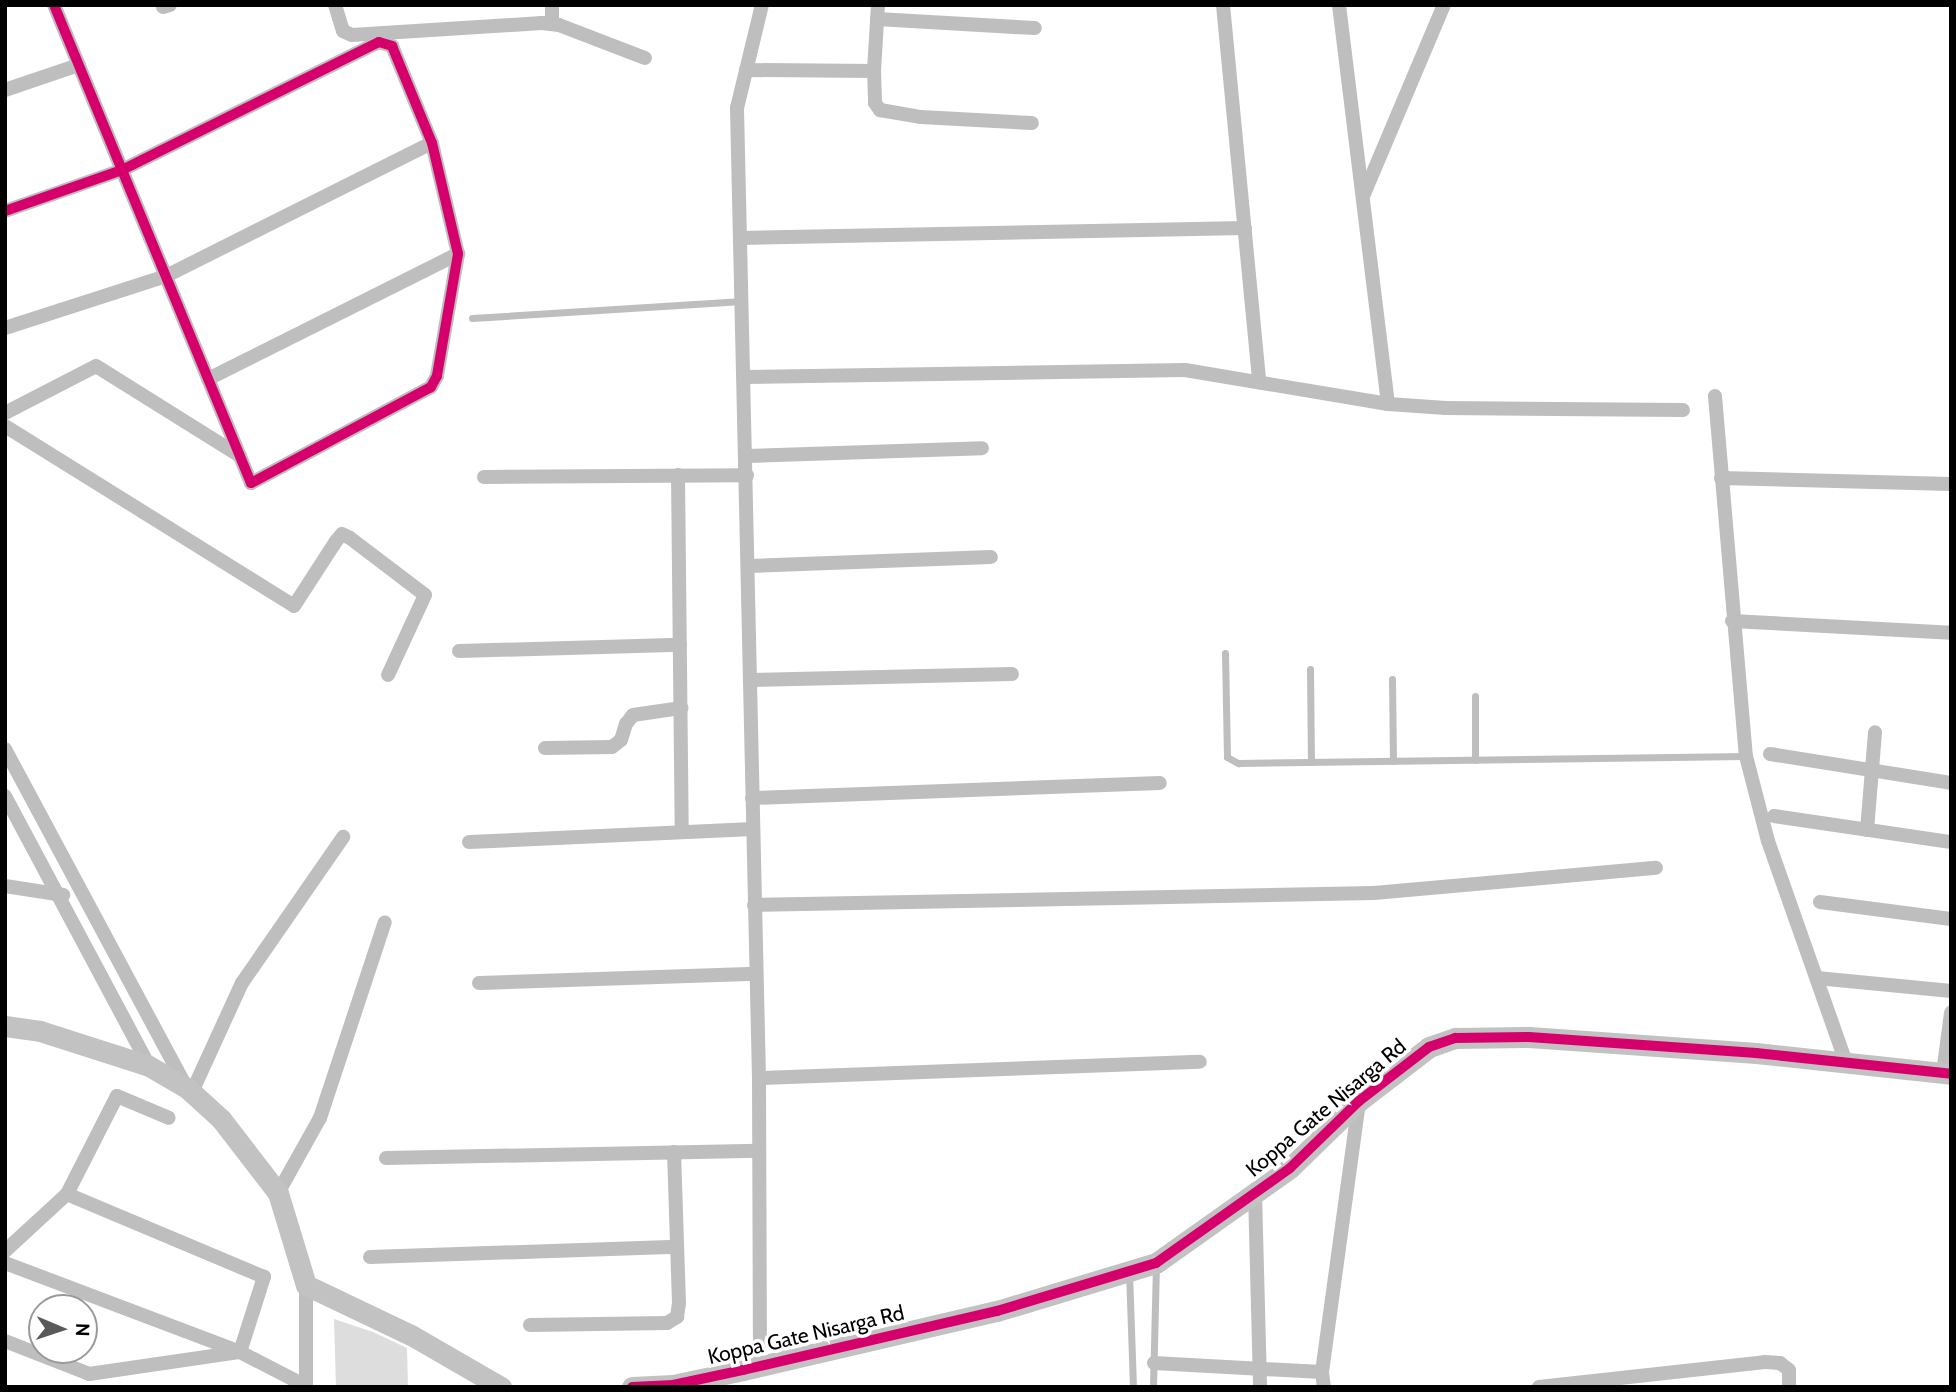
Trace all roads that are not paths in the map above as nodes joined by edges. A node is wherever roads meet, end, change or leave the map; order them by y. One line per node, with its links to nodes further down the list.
1 (54, 5): 12 (street)
2 (335, 5): 9 (street)
3 (552, 5): 9 (street)
4 (762, 5): 13 (street)
5 (1223, 5): 21 (street)
6 (1339, 5): 19 (street)
7 (1444, 5): 19 (street)
8 (878, 12): 10 (street); 14 (street)
9 (552, 24): 11 (street)
10 (1035, 28)
11 (645, 58)
12 (79, 65): 15 (street); 18 (street)
13 (746, 70): 14 (street); 22 (street)
14 (874, 71): 16 (street)
15 (5, 90)
16 (1032, 123)
17 (432, 143): 18 (street); 23 (street); 24 (street)
18 (122, 170): 20 (street); 24 (street)
19 (1363, 196): 32 (street)
20 (5, 211)
21 (1245, 228): 22 (street); 30 (street)
22 (741, 238): 25 (street)
23 (458, 254): 29 (street); 37 (street)
24 (166, 276): 27 (street); 29 (street)
25 (743, 301): 26 (lane); 28 (street)
26 (472, 318)
27 (5, 328)
28 (745, 377): 30 (street); 38 (street)
29 (208, 379): 37 (street)
30 (1259, 382): 32 (street)
31 (1715, 396): 42 (street)
32 (1388, 404): 33 (street)
33 (1683, 410)
34 (5, 413): 37 (street)
35 (5, 426): 53 (street)
36 (982, 448): 38 (street)
37 (240, 456)
38 (747, 456): 40 (street)
39 (678, 475): 40 (street); 41 (street); 48 (street)
40 (747, 475): 45 (street)
41 (484, 477)
42 (1721, 478): 43 (street); 46 (street)
43 (1951, 484)
44 (991, 557): 45 (street)
45 (748, 566): 55 (street)
46 (1732, 621): 47 (street); 62 (street)
47 (1951, 633)
48 (680, 645): 49 (street); 57 (street)
49 (460, 651)
50 (1225, 653): 65 (lane)
51 (1310, 669): 65 (lane)
52 (1013, 674): 55 (street)
53 (388, 676)
54 (1392, 679): 64 (lane)
55 (750, 680): 70 (street)
56 (1475, 696): 63 (lane)
57 (681, 708): 59 (street); 74 (street)
58 (1875, 732): 66 (street)
59 (544, 748)
60 (5, 749): 80 (street)
61 (1770, 754): 66 (street)
62 (1746, 756): 63 (lane); 87 (street)
63 (1475, 760): 64 (lane)
64 (1393, 761): 65 (lane)
65 (1311, 762)
66 (1873, 770): 68 (street); 73 (street)
67 (1160, 783): 70 (street)
68 (1951, 783)
69 (5, 796): 81 (street)
70 (752, 798): 72 (street)
71 (1774, 816): 73 (street)
72 (753, 829): 74 (street); 83 (street)
73 (1867, 830): 77 (street)
74 (682, 832): 76 (street)
75 (343, 837): 97 (street)
76 (468, 842)
77 (1951, 842)
78 (1656, 868): 83 (street)
79 (5, 887): 81 (street)
80 (82, 893): 81 (street); 97 (street)
81 (58, 895): 94 (street)
82 (1820, 902): 84 (street)
83 (754, 905): 86 (street)
84 (1951, 919)
85 (385, 922): 103 (street)
86 (756, 974): 88 (street); 96 (street)
87 (1817, 978): 89 (street); 93 (street)
88 (480, 983)
89 (1951, 991)
90 (1951, 1013): 95 (street)
91 (5, 1026): 94 (street)
92 (1200, 1062): 96 (street)
93 (1846, 1063): 95 (street, Koppa Gate Nisarga Rd); 98 (street, Koppa Gate Nisarga Rd)
94 (149, 1066): 97 (street)
95 (1947, 1073)
96 (759, 1078): 100 (street)
97 (189, 1090): 103 (street)
98 (1359, 1101): 104 (street, Koppa Gate Nisarga Rd); 119 (street)
99 (169, 1118): 105 (street)
100 (759, 1150): 101 (street); 117 (street)
101 (674, 1152): 102 (street); 106 (street)
102 (386, 1157)
103 (278, 1193): 112 (street)
104 (1255, 1193): 110 (street, Koppa Gate Nisarga Rd); 118 (street)
105 (67, 1194): 107 (street); 115 (street)
106 (677, 1247): 108 (street); 113 (street)
107 (5, 1251)
108 (370, 1257)
109 (5, 1263): 115 (street)
110 (1156, 1264): 111 (street, Koppa Gate Nisarga Rd); 116 (lane)
111 (1129, 1271): 117 (street, Koppa Gate Nisarga Rd); 123 (lane)
112 (306, 1285): 120 (street); 121 (street)
113 (530, 1325)
114 (5, 1341): 115 (street)
115 (240, 1352): 120 (street)
116 (1154, 1363): 118 (street); 124 (lane)
117 (760, 1366): 122 (street, Koppa Gate Nisarga Rd)
118 (1259, 1368): 119 (street); 125 (street)
119 (1323, 1379)
120 (306, 1387)
121 (501, 1387)
122 (632, 1387)
123 (1133, 1387)
124 (1153, 1387)
125 (1260, 1387)
126 (1539, 1387): 127 (street)
127 (1790, 1387)

